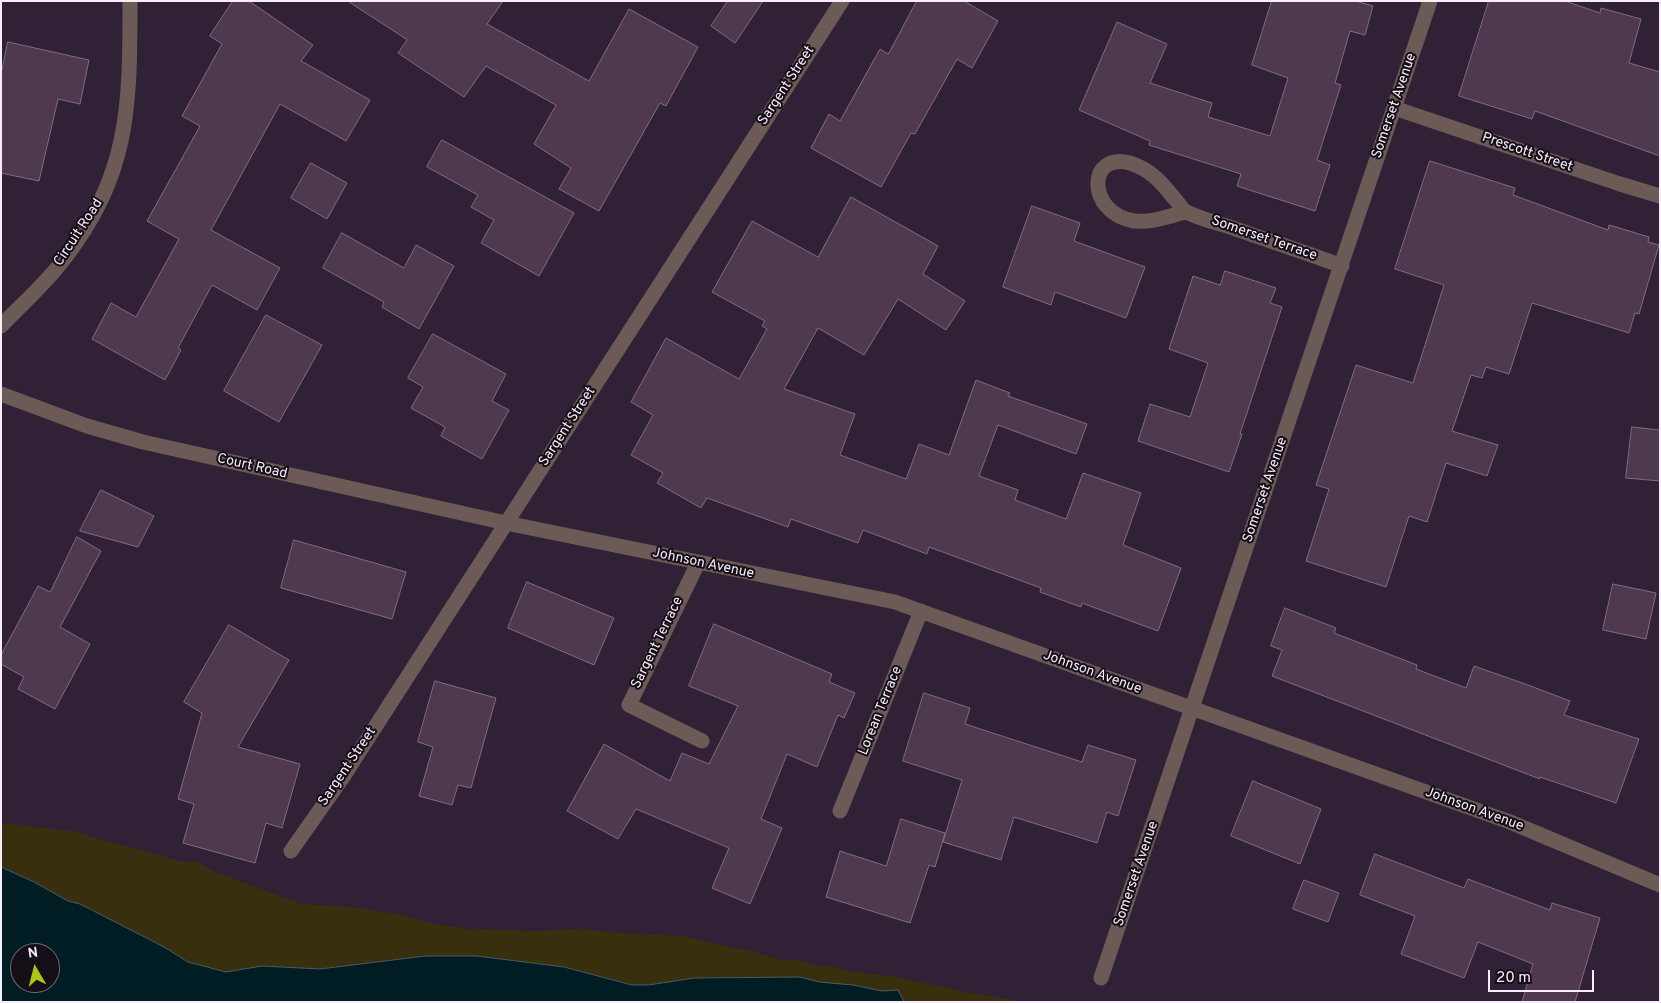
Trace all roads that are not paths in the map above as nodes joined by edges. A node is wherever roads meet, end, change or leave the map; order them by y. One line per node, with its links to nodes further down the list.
1 (130, 1): 8 (street, Circuit Road)
2 (842, 1): 10 (street, Sargent Street)
3 (1430, 1): 4 (street, Somerset Avenue)
4 (1394, 108): 5 (street, Prescott Street); 7 (street, Somerset Avenue)
5 (1660, 196)
6 (1186, 212): 6 (street, Somerset Terrace); 7 (street, Somerset Terrace)
7 (1342, 266): 13 (street, Somerset Avenue)
8 (1, 326)
9 (1, 394): 10 (street, Court Road)
10 (506, 523): 11 (street, Johnson Avenue); 16 (street, Sargent Street)
11 (698, 562): 12 (street, Johnson Avenue); 14 (street, Sargent Terrace)
12 (921, 611): 13 (street, Johnson Avenue); 15 (street, Lorean Terrace)
13 (1193, 709): 17 (street, Johnson Avenue); 18 (street, Somerset Avenue)
14 (702, 741)
15 (840, 811)
16 (291, 850)
17 (1660, 886)
18 (1101, 978)

